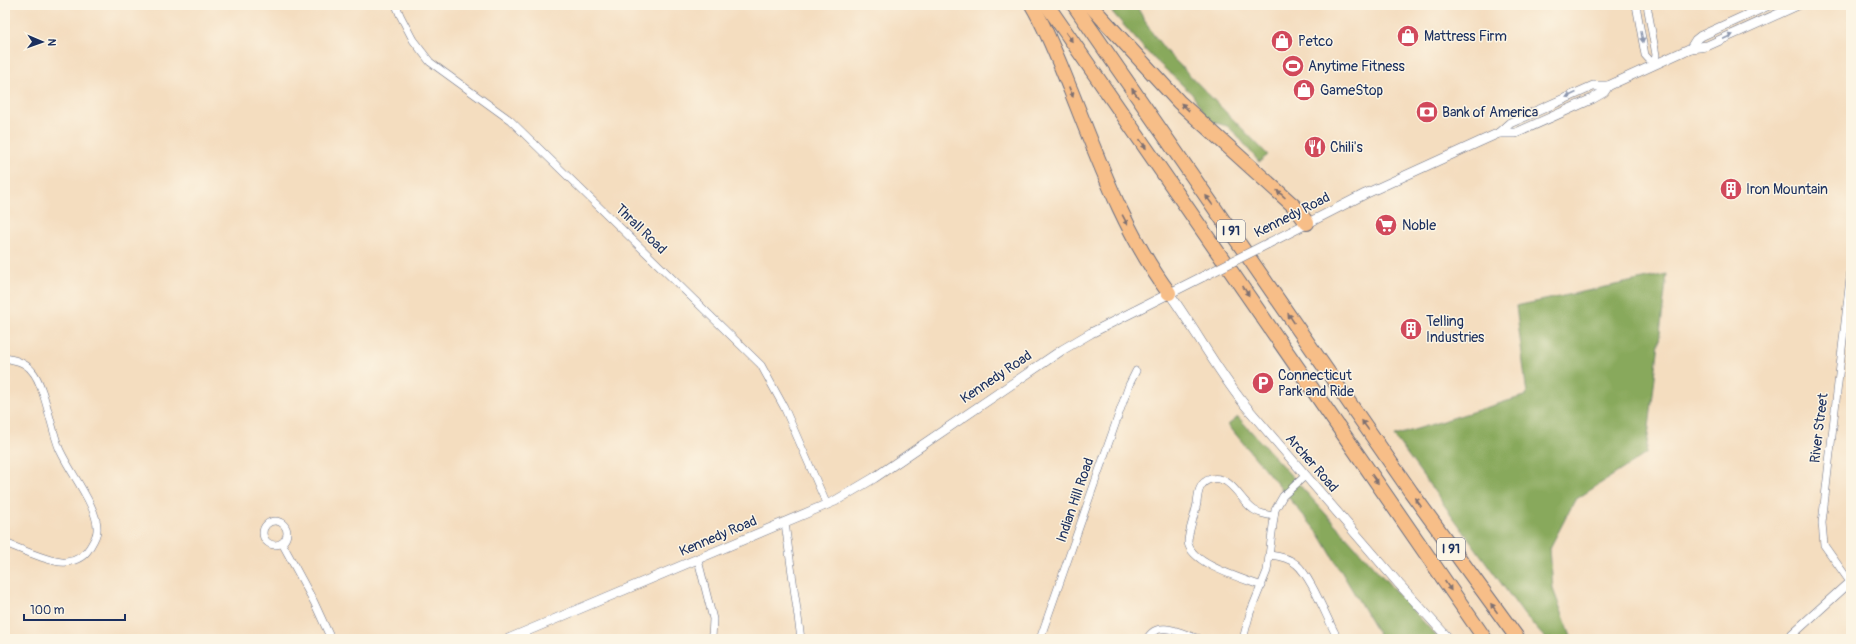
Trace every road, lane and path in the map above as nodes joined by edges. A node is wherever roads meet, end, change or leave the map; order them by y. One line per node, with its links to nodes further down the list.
1 (396, 5): 19 (street, Thrall Road)
2 (1032, 5): 15 (highway, one-way to 15)
3 (1047, 5): 38 (highway, I 91, one-way to 38)
4 (1074, 5): 39 (highway, I 91, one-way to 4)
5 (1090, 5): 13 (highway, one-way to 5)
6 (1636, 5): 12 (street, one-way to 12)
7 (1647, 5): 12 (street)
8 (1770, 5): 11 (street, Kennedy Road)
9 (1798, 5): 10 (street, Kennedy Road)
10 (1785, 8): 11 (street, Kennedy Road, one-way to 10)
11 (1691, 48): 12 (street, Kennedy Road)
12 (1654, 65): 13 (street, Kennedy Road)
13 (1307, 223): 15 (street, Kennedy Road, bridge)
14 (1851, 270): 26 (street, River Street)
15 (1169, 293): 18 (street, Archer Road); 19 (street, Kennedy Road)
16 (5, 358): 22 (street)
17 (1136, 371): 32 (street, Indian Hill Road)
18 (1305, 476): 20 (street); 37 (street, Archer Road)
19 (827, 505): 21 (street, Kennedy Road)
20 (1274, 516): 24 (street); 27 (street)
21 (786, 523): 25 (street, Kennedy Road); 31 (street)
22 (5, 543)
23 (282, 543): 28 (street)
24 (1270, 555): 27 (street); 36 (street)
25 (698, 560): 29 (street, Kennedy Road); 30 (street)
26 (1850, 582): 40 (street)
27 (1262, 586): 35 (street)
28 (331, 639)
29 (508, 639)
30 (712, 639)
31 (801, 639)
32 (1040, 639)
33 (1148, 639): 34 (street)
34 (1200, 639)
35 (1243, 639)
36 (1336, 639)
37 (1449, 639)
38 (1485, 639)
39 (1518, 639)
40 (1787, 639)

